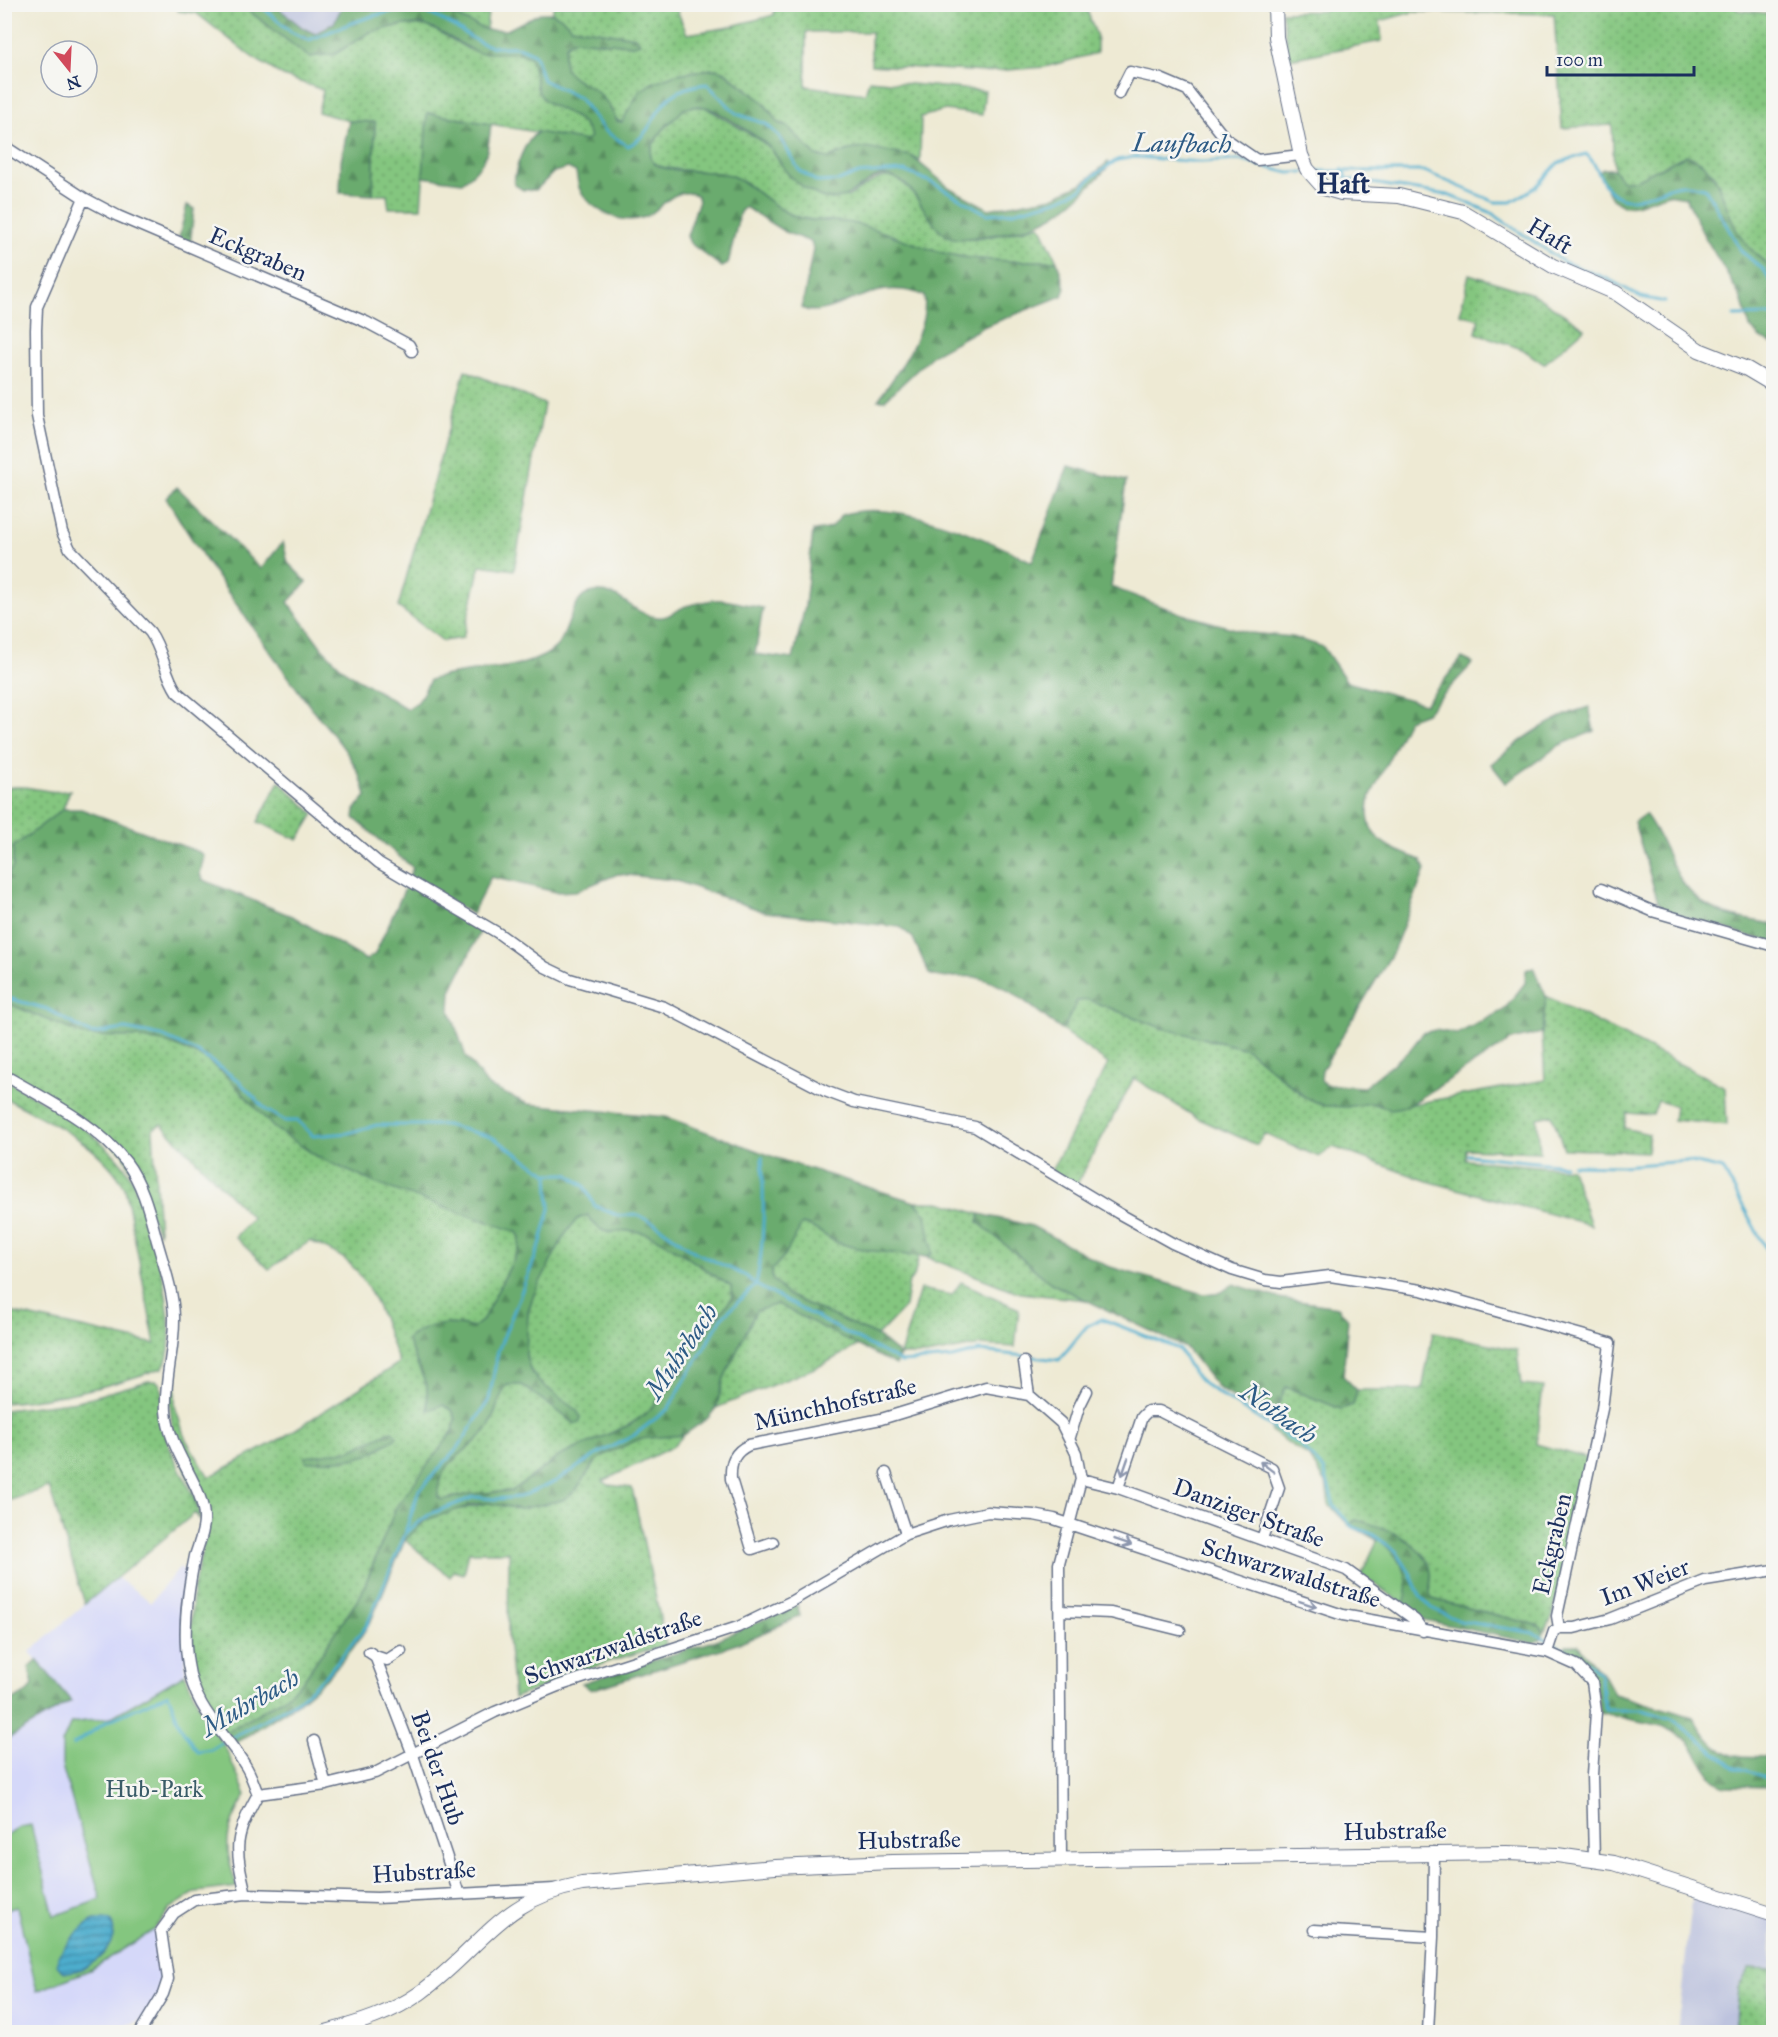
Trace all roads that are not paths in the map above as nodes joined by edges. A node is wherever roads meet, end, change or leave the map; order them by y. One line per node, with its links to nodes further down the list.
1 (1275, 4): 4 (main road, Haft)
2 (1119, 94): 4 (street)
3 (4, 146): 5 (street, Eckgraben)
4 (1301, 155): 7 (main road, Haft)
5 (84, 198): 6 (street, Eckgraben); 27 (street, Eckgraben)
6 (412, 351)
7 (1773, 385)
8 (1600, 889): 9 (street)
9 (1773, 946)
10 (4, 1075): 34 (street)
11 (1024, 1362): 13 (street)
12 (1088, 1391): 14 (street)
13 (1029, 1395): 14 (street); 21 (street, Münchhofstraße)
14 (1070, 1437): 16 (street)
15 (886, 1473): 19 (street)
16 (1082, 1479): 17 (street, Danziger Straße); 18 (street)
17 (1118, 1488): 20 (street, Danziger Straße); 20 (street, one-way to 17)
18 (1068, 1524): 19 (street, Schwarzwaldstraße); 24 (street); 25 (street, Schwarzwaldstraße, one-way to 25)
19 (906, 1534): 32 (street, Schwarzwaldstraße)
20 (1262, 1539): 23 (street, Danziger Straße)
21 (773, 1542)
22 (1773, 1570): 27 (street, Im Weier)
23 (1393, 1604): 25 (street); 28 (street, Danziger Straße)
24 (1060, 1611): 26 (street); 37 (street)
25 (1380, 1623): 28 (street, Schwarzwaldstraße)
26 (1180, 1630)
27 (1557, 1630): 29 (street)
28 (1423, 1631): 29 (street, Schwarzwaldstraße)
29 (1548, 1648): 36 (street, Schwarzwaldstraße)
30 (400, 1651): 32 (street, Bei der Hub)
31 (314, 1741): 33 (street)
32 (413, 1755): 33 (street, Schwarzwaldstraße); 40 (street, Bei der Hub)
33 (326, 1785): 34 (street, Schwarzwaldstraße)
34 (258, 1794): 39 (street)
35 (1434, 1852): 36 (main road, Hubstraße); 37 (main road, Hubstraße); 43 (street)
36 (1594, 1859): 41 (main road, Hubstraße)
37 (1060, 1860): 38 (main road, Hubstraße)
38 (555, 1889): 40 (street, Hubstraße); 45 (main road)
39 (246, 1894): 40 (street, Hubstraße); 44 (street, Hubstraße)
40 (459, 1894)
41 (1773, 1914)
42 (1314, 1930): 43 (street)
43 (1433, 1937): 46 (street)
44 (140, 2032)
45 (326, 2032)
46 (1428, 2032)

